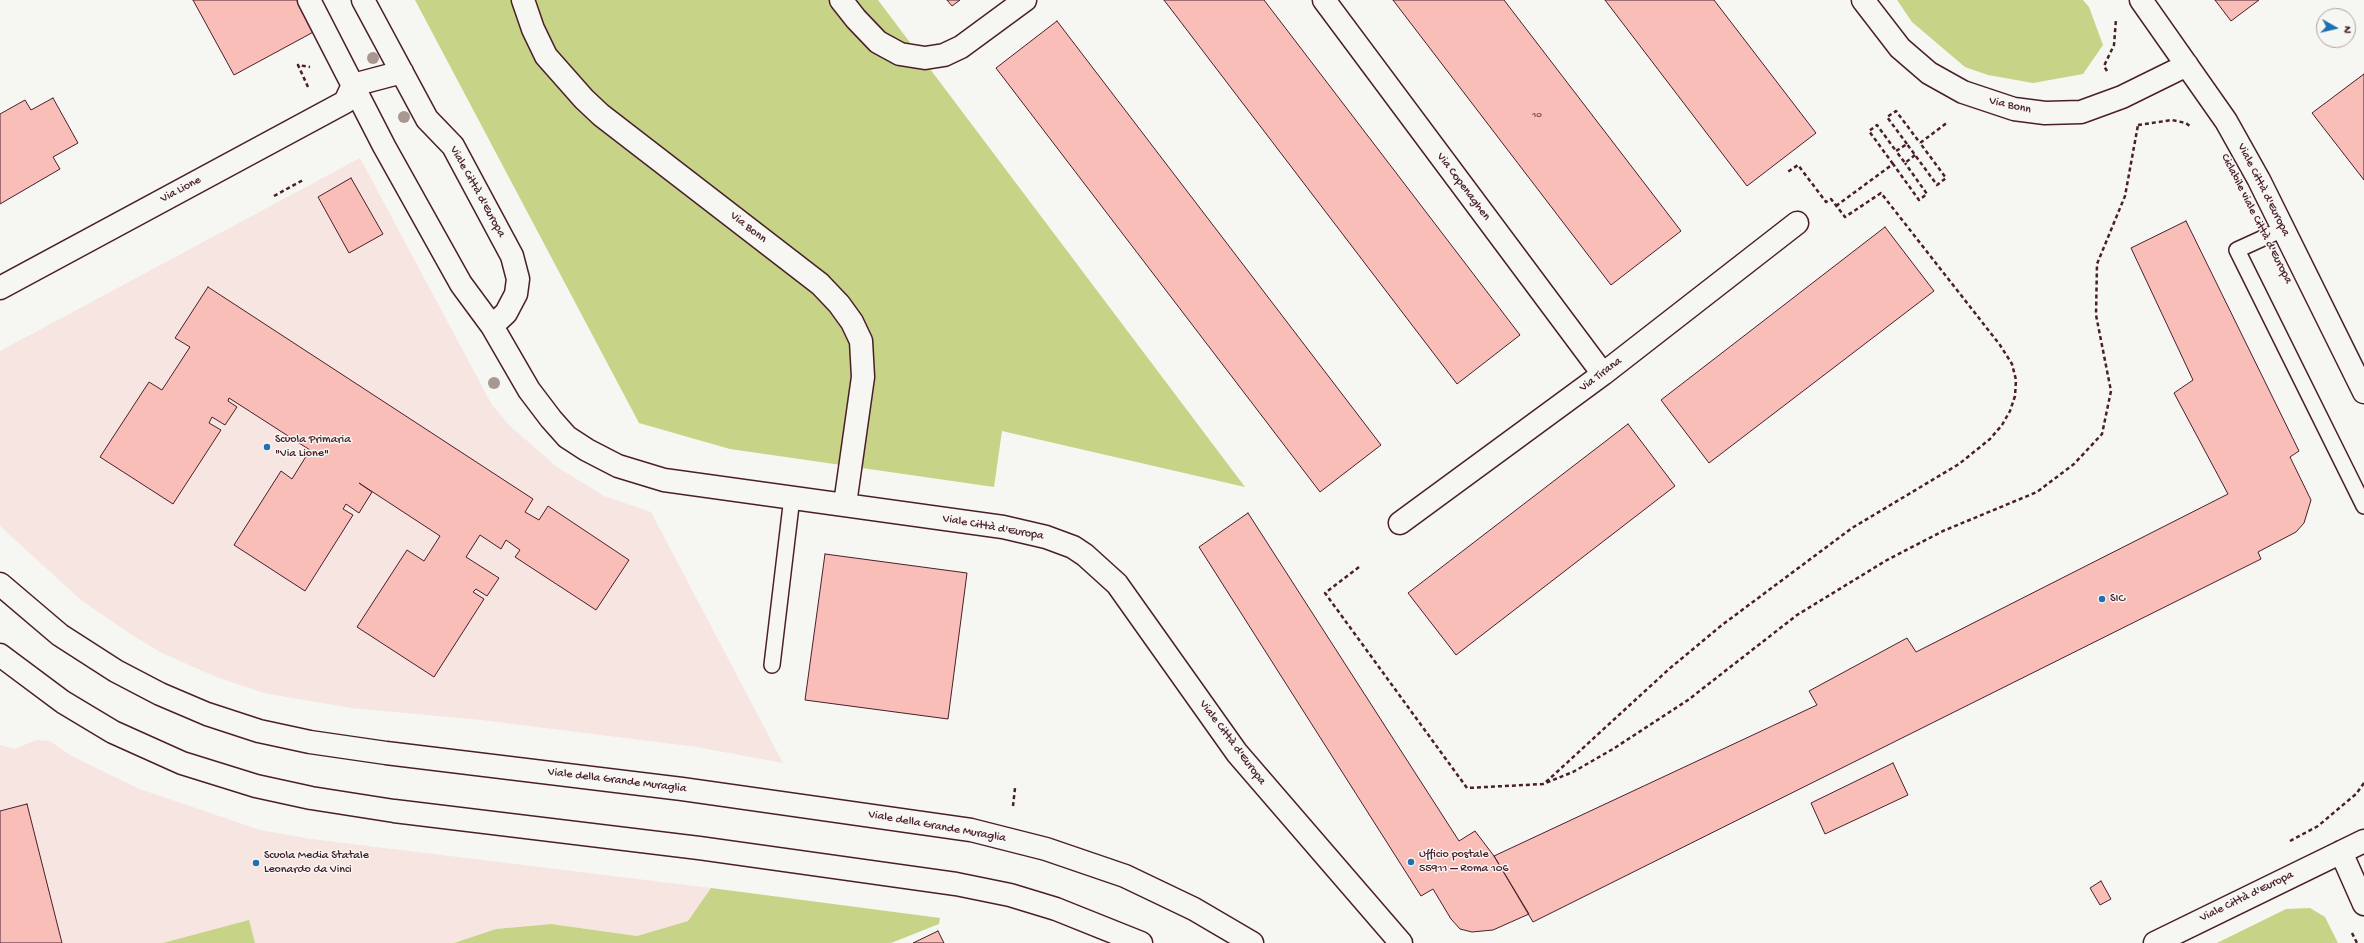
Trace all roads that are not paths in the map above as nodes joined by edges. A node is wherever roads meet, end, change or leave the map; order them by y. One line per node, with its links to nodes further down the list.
1 (308, 0): 11 (street, Viale Città d'Europa)
2 (362, 0): 10 (street, Viale Città d'Europa)
3 (523, 0): 19 (street, Via Bonn)
4 (841, 0): 5 (street)
5 (1025, 0)
6 (1324, 0): 16 (street, Via Copenaghen)
7 (1863, 0): 9 (street, Via Bonn)
8 (2141, 0): 9 (street, Viale Città d'Europa)
9 (2187, 64): 13 (street, Viale Città d'Europa)
10 (402, 72): 11 (street); 15 (street, Viale Città d'Europa)
11 (353, 85): 14 (street, Via Lione); 15 (street, Viale Città d'Europa)
12 (1798, 222): 16 (street, Via Tirana)
13 (2283, 228): 17 (street, Viale Città d'Europa); 20 (lane)
14 (0, 288)
15 (492, 326): 18 (street, Viale Città d'Europa)
16 (1603, 374): 21 (street, Via Tirana)
17 (2362, 382)
18 (792, 497): 19 (street, Viale Città d'Europa); 24 (lane)
19 (845, 504): 30 (street, Viale Città d'Europa)
20 (2364, 506)
21 (1400, 523)
22 (0, 584): 29 (street, Viale della Grande Muraglia)
23 (0, 655): 28 (street)
24 (772, 665)
25 (2364, 840): 26 (street, Viale Città d'Europa)
26 (2340, 852): 27 (street); 31 (street, Viale Città d'Europa)
27 (2364, 904)
28 (1141, 943)
29 (1252, 943)
30 (1401, 943)
31 (2155, 943)

